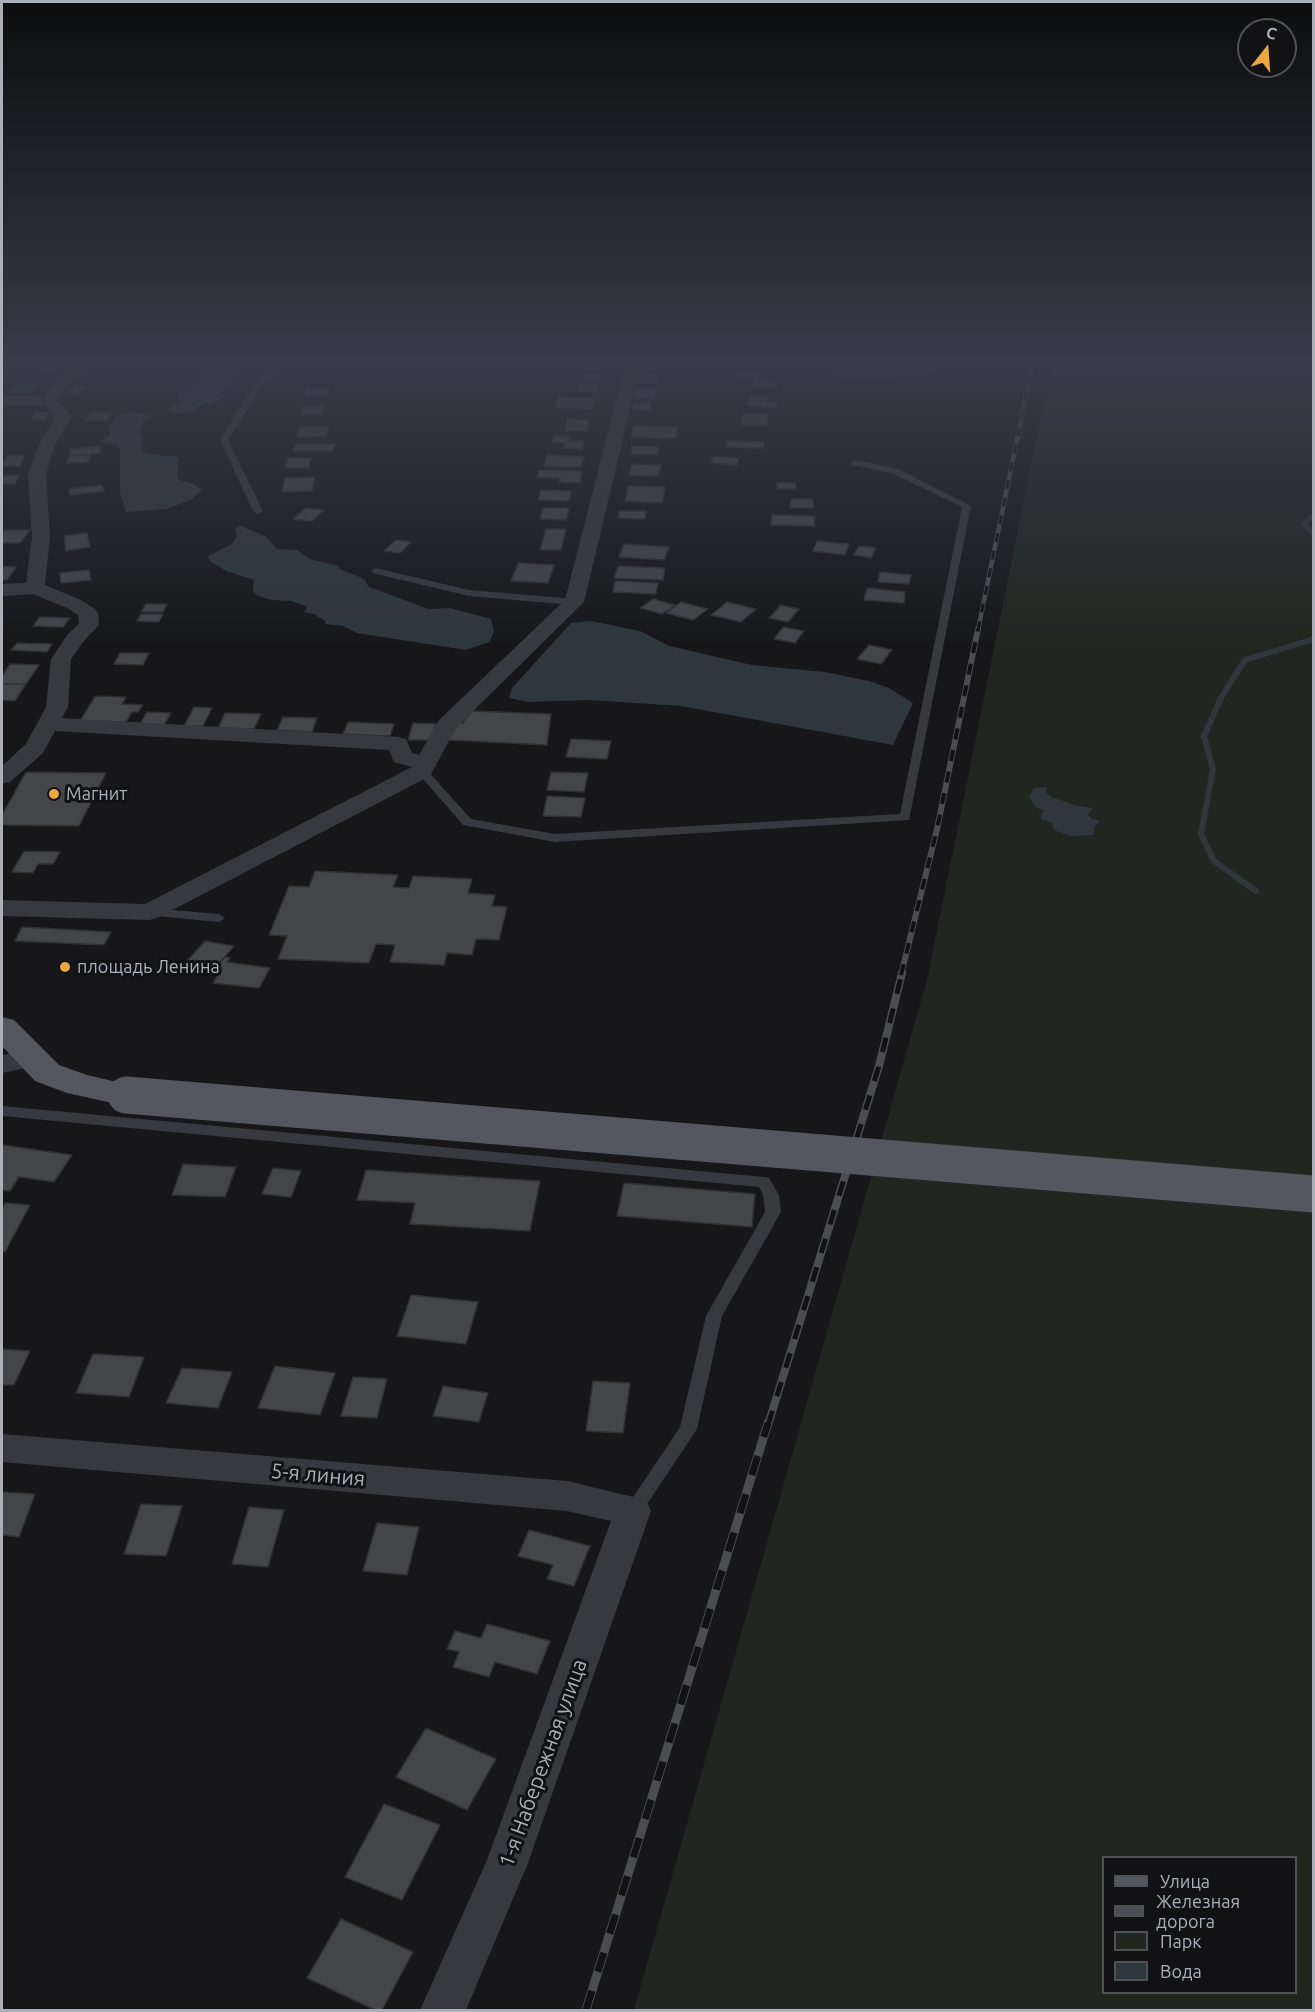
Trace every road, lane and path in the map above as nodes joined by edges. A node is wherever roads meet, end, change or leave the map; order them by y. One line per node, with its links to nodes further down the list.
1 (42, 460): 7 (street)
2 (233, 460): 5 (lane)
3 (609, 460): 9 (street)
4 (855, 463): 11 (lane)
5 (258, 512)
6 (375, 571): 9 (lane)
7 (35, 588): 8 (street); 10 (street)
8 (2, 590)
9 (574, 603): 11 (street)
10 (47, 724): 11 (street); 12 (street)
11 (424, 767): 14 (street)
12 (2, 777)
13 (2, 908): 14 (street)
14 (150, 912): 15 (lane)
15 (219, 918)
16 (2, 1027): 17 (main road)
17 (16, 1061): 19 (main road, bridge)
18 (2, 1111): 21 (lane)
19 (1314, 1194)
20 (2, 1448): 21 (street, 5-я линия)
21 (633, 1511): 22 (street, 1-я Набережная улица)
22 (443, 2010)

